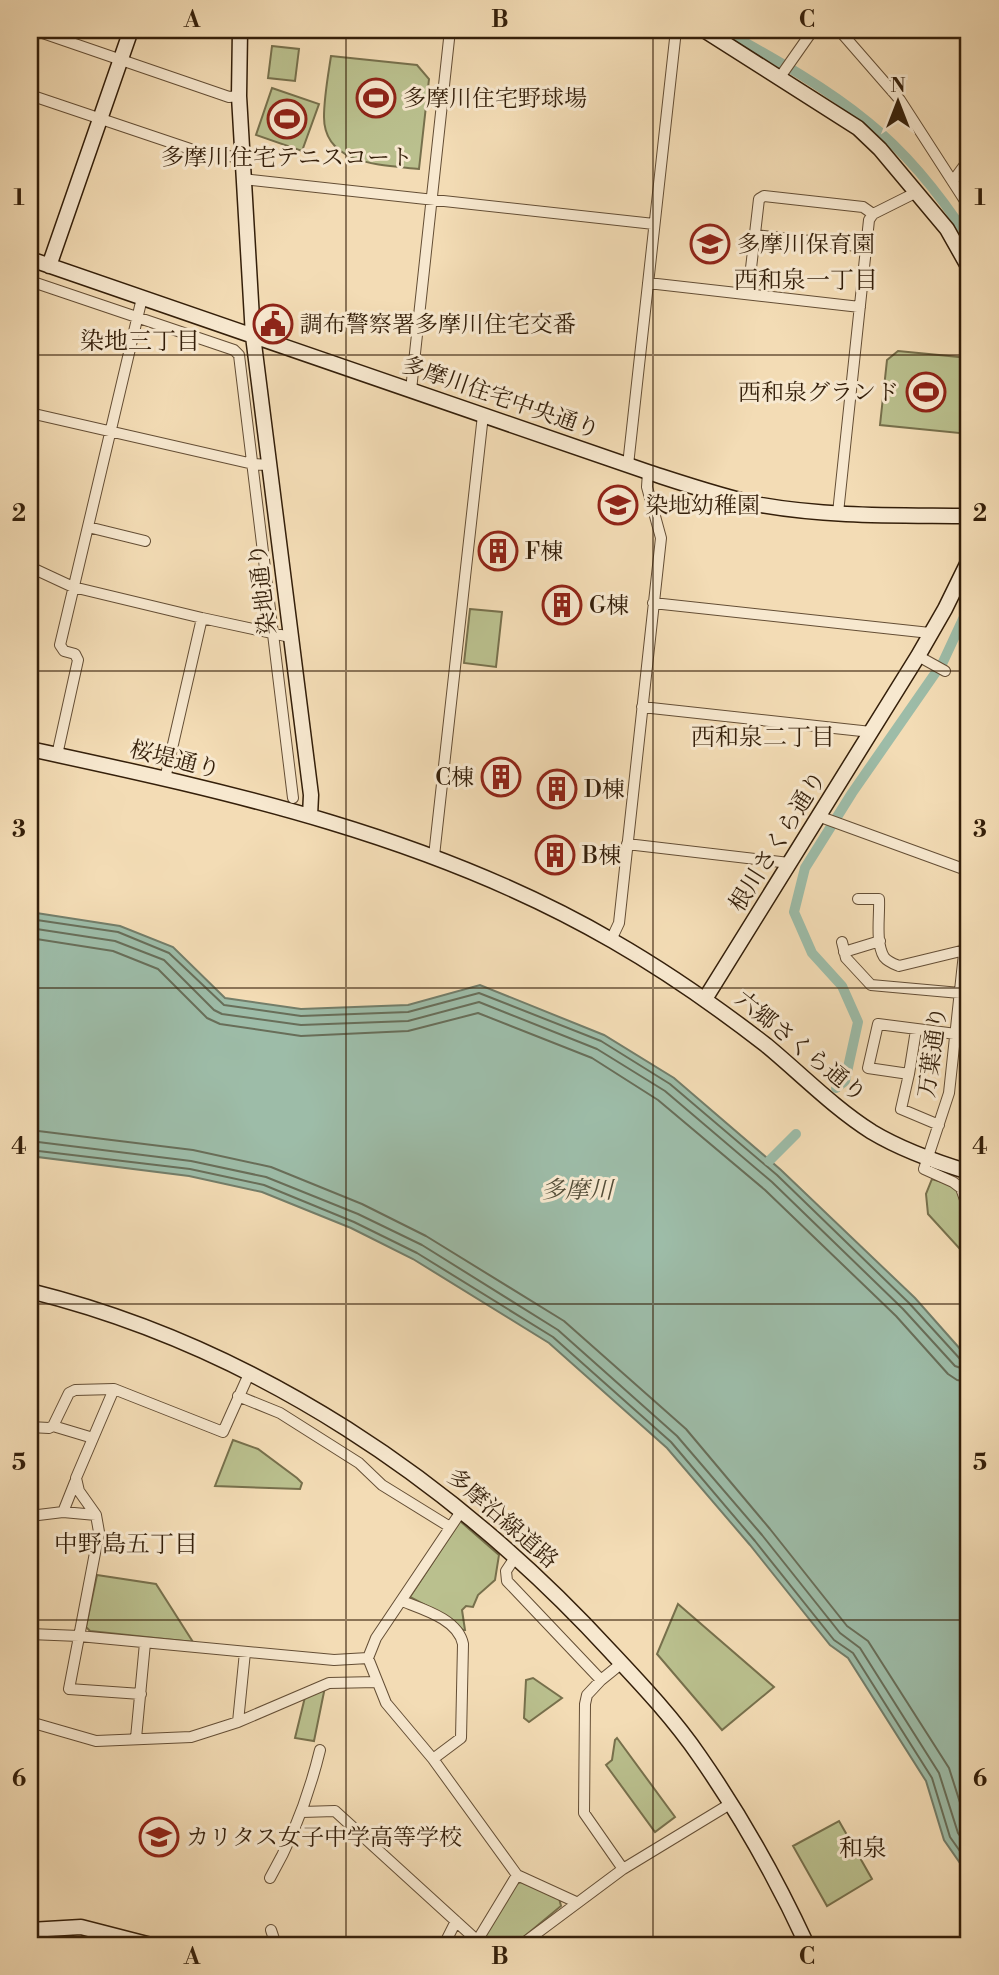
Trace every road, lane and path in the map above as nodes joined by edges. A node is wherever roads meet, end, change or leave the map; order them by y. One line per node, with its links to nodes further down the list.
1 (34, 30): 9 (street)
2 (131, 30): 9 (street)
3 (240, 30): 12 (street, 染地通り)
4 (450, 30): 19 (street)
5 (676, 30): 22 (street)
6 (704, 30): 10 (street)
7 (813, 30): 10 (street)
8 (839, 30): 17 (street)
9 (120, 60): 12 (street); 13 (street)
10 (782, 74): 18 (street)
11 (30, 94): 13 (street)
12 (239, 96): 14 (street, 染地通り)
13 (100, 119): 14 (street); 26 (street)
14 (242, 156): 16 (street, 染地通り)
15 (969, 159): 17 (street)
16 (243, 179): 19 (street); 34 (street, 染地通り)
17 (953, 181): 20 (street)
18 (917, 192): 21 (street); 27 (street)
19 (432, 200): 22 (street); 35 (street)
20 (969, 207)
21 (873, 214): 23 (street); 24 (street)
22 (654, 224): 29 (street)
23 (755, 235): 24 (street); 30 (street)
24 (866, 247): 32 (street)
25 (30, 259): 26 (street, 多摩川住宅中央通り)
26 (49, 266): 31 (street, 多摩川住宅中央通り)
27 (969, 268)
28 (30, 281): 33 (street)
29 (648, 283): 30 (street); 40 (street)
30 (748, 295): 32 (street)
31 (142, 298): 33 (street); 34 (street, 多摩川住宅中央通り)
32 (860, 307): 43 (street)
33 (136, 318): 38 (street); 39 (street)
34 (253, 336): 35 (street, 多摩川住宅中央通り); 41 (street, 染地通り)
35 (411, 390): 37 (street, 多摩川住宅中央通り)
36 (30, 413): 38 (street)
37 (484, 415): 40 (street, 多摩川住宅中央通り); 67 (street)
38 (110, 432): 39 (street); 45 (street)
39 (253, 464): 41 (street); 54 (street)
40 (628, 464): 42 (street, 多摩川住宅中央通り)
41 (269, 465): 55 (street, 染地通り)
42 (648, 472): 43 (street, 多摩川住宅中央通り); 51 (street)
43 (838, 513): 44 (street, 多摩川住宅中央通り)
44 (969, 516)
45 (88, 527): 46 (street); 50 (street)
46 (145, 541)
47 (969, 560): 49 (street, 根川さくら通り)
48 (30, 567): 50 (street)
49 (966, 576): 53 (street, 根川さくら通り)
50 (73, 587): 52 (street); 61 (street)
51 (653, 603): 53 (street); 58 (street)
52 (202, 618): 54 (street); 62 (street)
53 (930, 633): 56 (street, 根川さくら通り)
54 (272, 634): 55 (street); 63 (street)
55 (290, 637): 64 (street, 染地通り)
56 (918, 656): 57 (street); 59 (street, 根川さくら通り)
57 (940, 668)
58 (642, 707): 59 (street); 66 (street)
59 (871, 732): 65 (street, 根川さくら通り)
60 (30, 749): 61 (street, 桜堤通り)
61 (57, 755): 62 (street, 桜堤通り)
62 (165, 779): 64 (street, 桜堤通り)
63 (293, 798)
64 (310, 816): 67 (street)
65 (823, 818): 68 (street, 根川さくら通り); 69 (street)
66 (627, 844): 68 (street); 72 (street)
67 (434, 856): 72 (street)
68 (789, 863): 76 (street, 根川さくら通り)
69 (969, 871)
70 (858, 899): 73 (street)
71 (969, 907): 74 (street, 万葉通り)
72 (611, 940): 76 (street, 六郷さくら通り)
73 (880, 942): 74 (street); 75 (street)
74 (965, 950): 75 (street, 万葉通り)
75 (964, 989): 78 (street, 万葉通り)
76 (705, 999): 81 (street, 六郷さくら通り)
77 (916, 1030): 78 (street); 79 (street); 79 (street)
78 (956, 1034): 80 (street, 万葉通り)
79 (909, 1074): 80 (street)
80 (939, 1125): 81 (street, 万葉通り)
81 (927, 1158): 82 (street, 六郷さくら通り); 83 (street)
82 (969, 1172)
83 (969, 1211)
84 (30, 1291): 85 (street, 多摩沿線道路)
85 (249, 1374): 87 (street); 92 (street, 多摩沿線道路)
86 (114, 1389): 87 (street); 88 (street); 90 (street)
87 (238, 1396): 96 (street)
88 (53, 1426): 89 (street); 90 (street)
89 (30, 1427)
90 (93, 1438): 91 (street)
91 (76, 1478): 93 (street); 94 (street)
92 (462, 1510): 96 (street); 97 (street, 多摩沿線道路)
93 (63, 1512): 94 (street); 95 (street)
94 (96, 1515): 100 (street)
95 (30, 1516)
96 (450, 1527): 98 (street)
97 (516, 1556): 104 (street, 多摩沿線道路); 105 (street)
98 (402, 1601): 103 (street); 112 (street)
99 (30, 1633): 100 (street)
100 (79, 1636): 101 (street); 107 (street)
101 (145, 1643): 102 (street); 107 (street)
102 (245, 1652): 103 (street); 109 (street)
103 (368, 1658): 106 (street)
104 (622, 1663): 105 (street); 113 (street, 多摩沿線道路)
105 (601, 1680): 115 (street)
106 (377, 1682): 109 (street); 112 (street)
107 (141, 1694): 110 (street)
108 (30, 1722): 110 (street)
109 (238, 1722): 110 (street)
110 (136, 1738)
111 (320, 1750): 114 (street)
112 (433, 1759): 116 (street)
113 (730, 1804): 115 (street); 127 (street, 多摩沿線道路)
114 (302, 1812): 117 (street); 119 (street)
115 (623, 1869): 118 (street)
116 (517, 1875): 118 (street); 122 (street)
117 (270, 1878)
118 (576, 1902): 126 (street)
119 (456, 1921): 122 (street); 125 (street)
120 (30, 1930): 123 (street)
121 (271, 1930): 124 (street)
122 (480, 1943)
123 (151, 1945)
124 (276, 1945)
125 (444, 1945)
126 (521, 1945)
127 (807, 1945)

